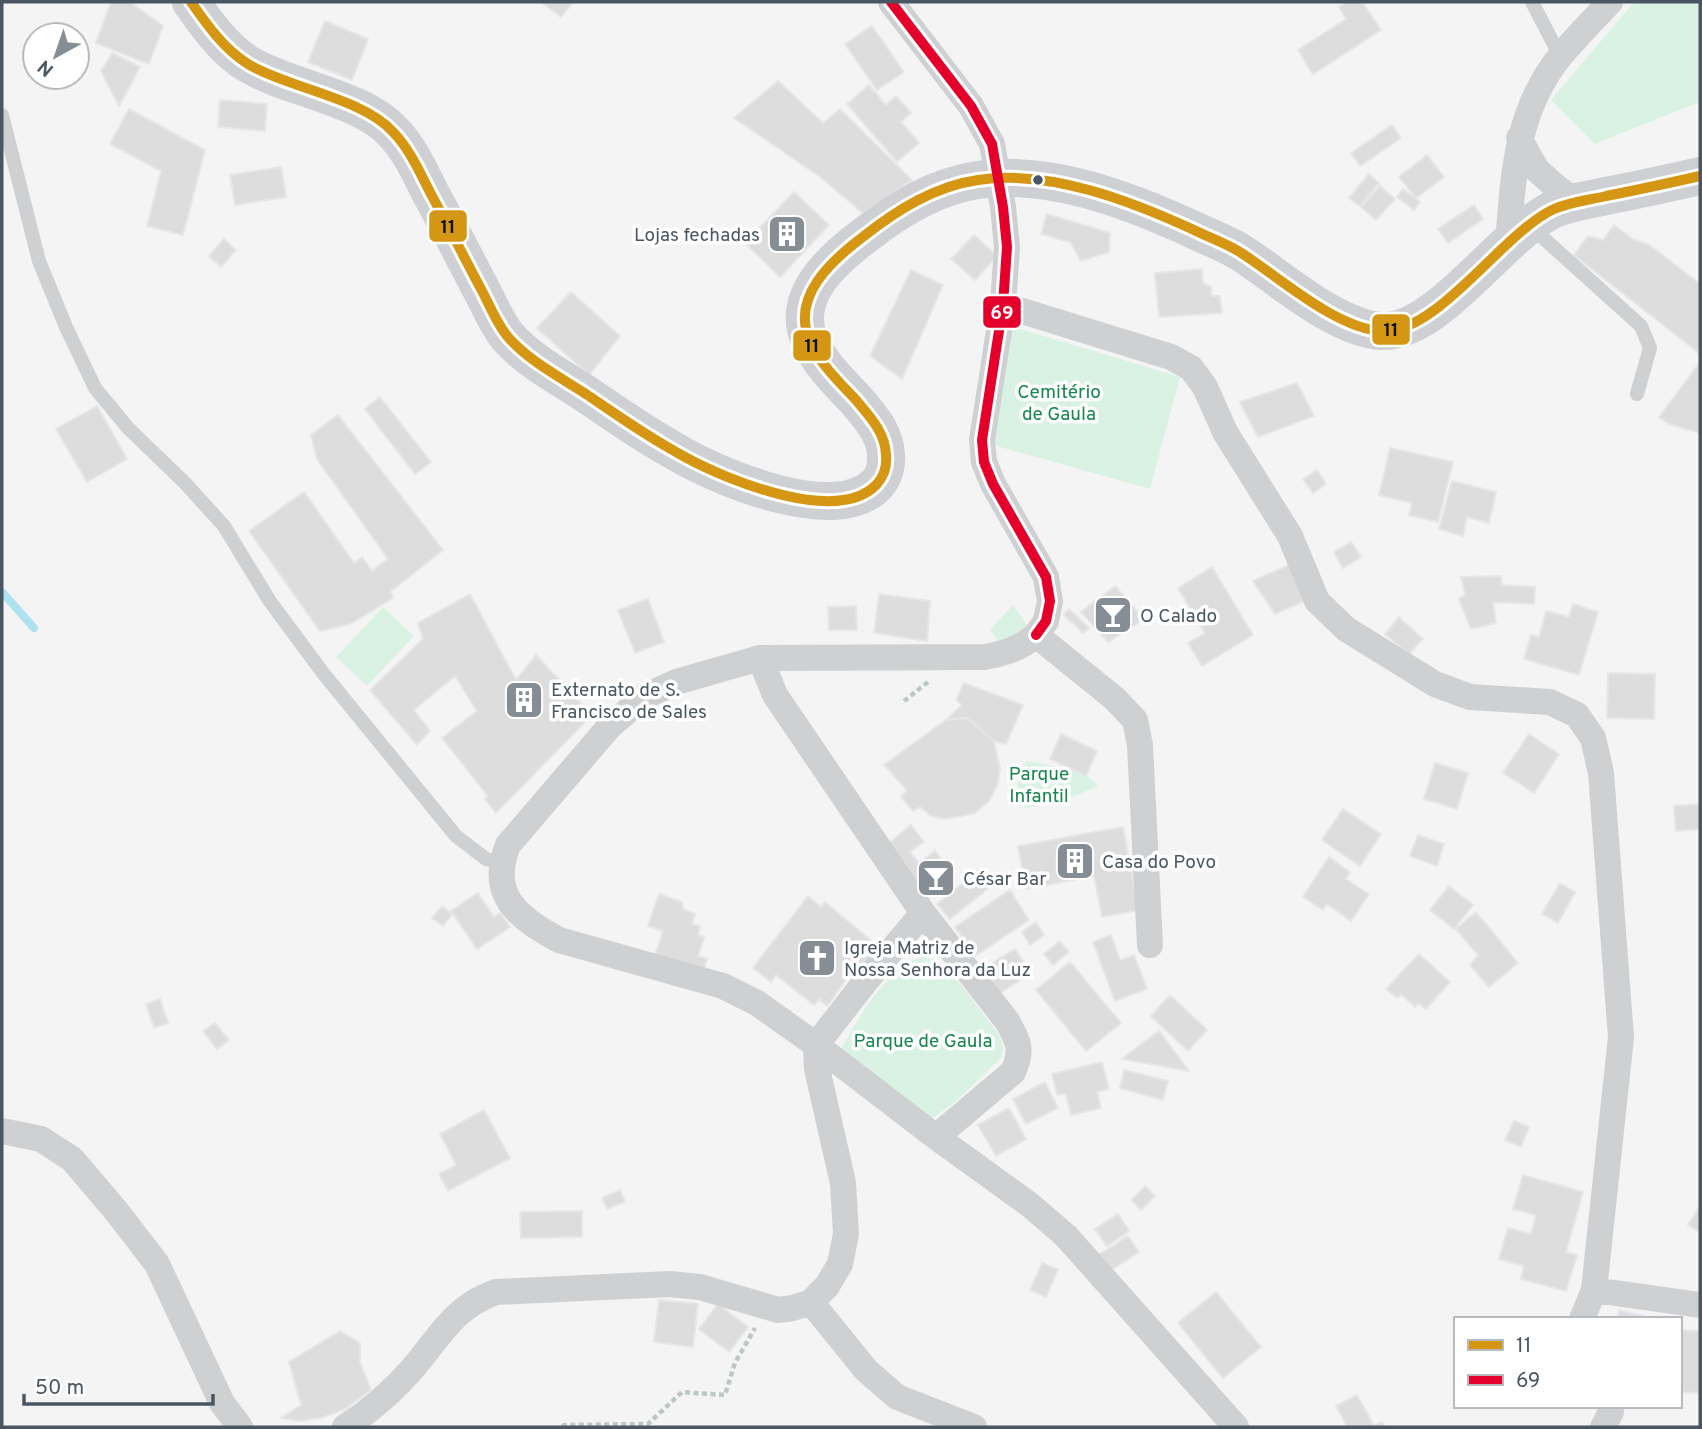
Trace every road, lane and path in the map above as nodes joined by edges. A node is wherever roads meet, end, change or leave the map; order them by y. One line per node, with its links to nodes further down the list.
1 (191, 2): 9 (main road)
2 (891, 2): 9 (street)
3 (1532, 2): 5 (lane)
4 (1610, 2): 5 (street)
5 (1560, 56): 7 (street)
6 (2, 115): 18 (lane)
7 (1519, 138): 10 (street); 11 (street)
8 (1700, 176): 10 (main road)
9 (998, 178): 11 (main road); 12 (street)
10 (1578, 203): 11 (main road)
11 (1519, 236): 13 (lane)
12 (1003, 305): 14 (street); 24 (street)
13 (1637, 394)
14 (1036, 635): 15 (street); 20 (street)
15 (760, 658): 18 (street); 19 (street)
16 (936, 676): 17 (path)
17 (904, 701)
18 (501, 863): 21 (street)
19 (923, 913): 21 (street); 23 (street)
20 (1150, 945)
21 (817, 1045): 23 (street); 25 (street)
22 (2, 1131): 30 (street)
23 (936, 1137): 34 (street)
24 (1594, 1290): 26 (street); 28 (street)
25 (811, 1302): 27 (street); 33 (street)
26 (1700, 1305)
27 (760, 1307): 31 (street); 32 (path)
28 (1583, 1317)
29 (1611, 1408): 35 (street)
30 (240, 1427)
31 (345, 1427)
32 (563, 1427)
33 (974, 1427)
34 (1236, 1427)
35 (1603, 1427)

